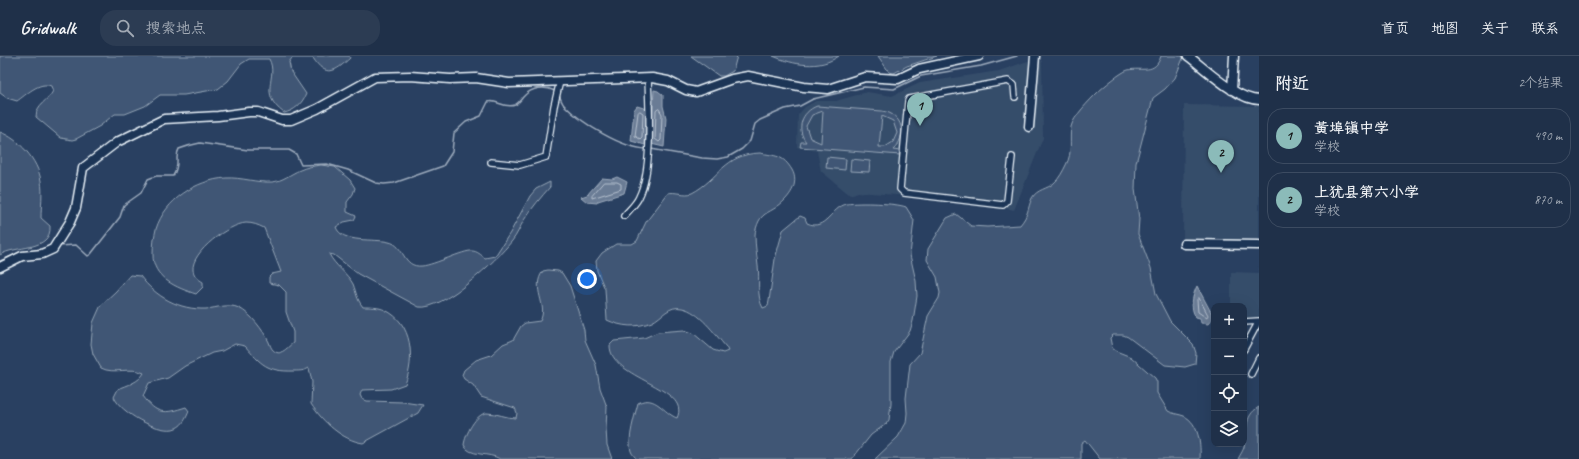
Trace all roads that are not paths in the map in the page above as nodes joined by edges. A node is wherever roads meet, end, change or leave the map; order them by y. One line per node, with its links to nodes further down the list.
1 (979, 56): 5 (street)
2 (1188, 56): 7 (street)
3 (1234, 56): 7 (street)
4 (1035, 59): 10 (street)
5 (648, 78): 6 (street); 13 (street)
6 (560, 81): 12 (street); 16 (street)
7 (1232, 90): 9 (street)
8 (1014, 97): 11 (street)
9 (1259, 100)
10 (1029, 127)
11 (1012, 157)
12 (491, 162)
13 (624, 216)
14 (1184, 244): 15 (street)
15 (1259, 245)
16 (0, 267)
17 (1247, 322): 18 (street)
18 (1247, 344)
19 (1259, 358): 20 (street)
20 (1251, 374)

